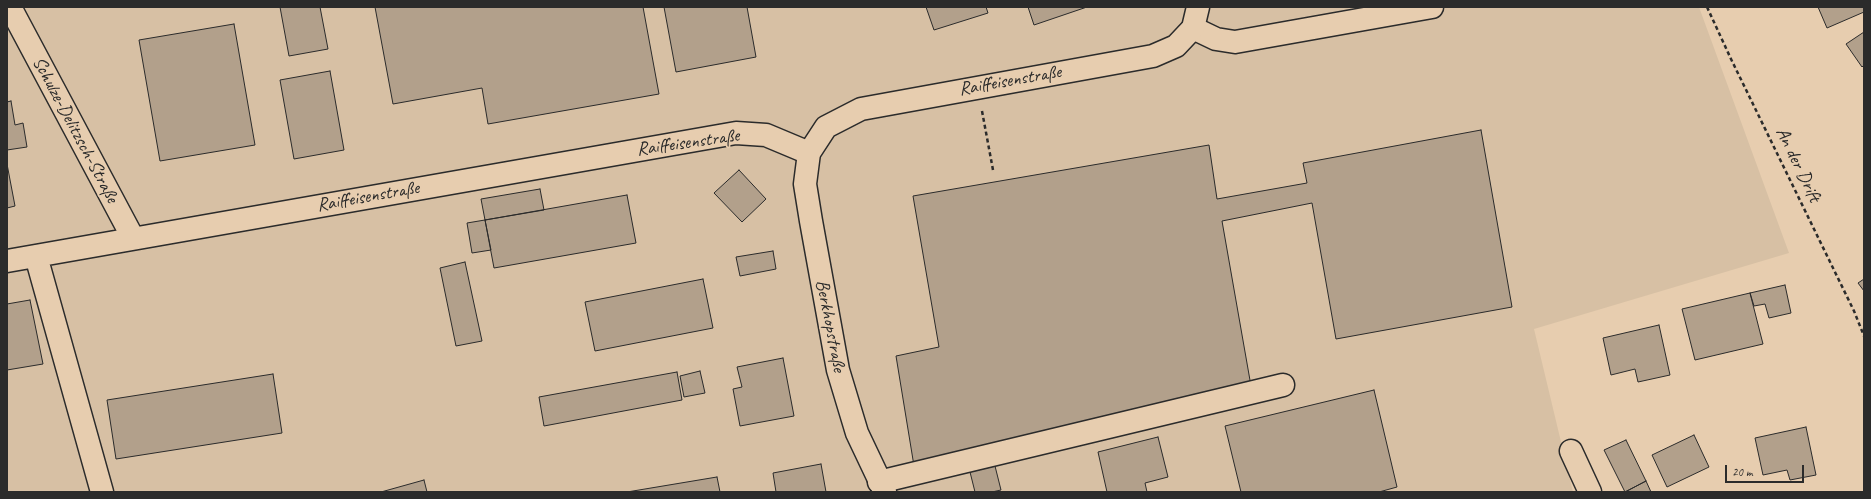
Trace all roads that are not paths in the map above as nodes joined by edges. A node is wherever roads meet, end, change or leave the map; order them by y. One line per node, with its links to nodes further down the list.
1 (1198, 7): 4 (street)
2 (1432, 7): 4 (street)
3 (12, 17): 6 (street, Schulze-Delitzsch-Straße)
4 (1193, 28): 5 (street, Raiffeisenstraße)
5 (809, 153): 6 (street, Raiffeisenstraße); 11 (street, Berkhopstraße)
6 (132, 238): 7 (street, Raiffeisenstraße)
7 (36, 256): 8 (street, Raiffeisenstraße); 12 (street)
8 (7, 261)
9 (1283, 385): 11 (street)
10 (1571, 451): 13 (street)
11 (882, 487)
12 (102, 492)
13 (1590, 492)

